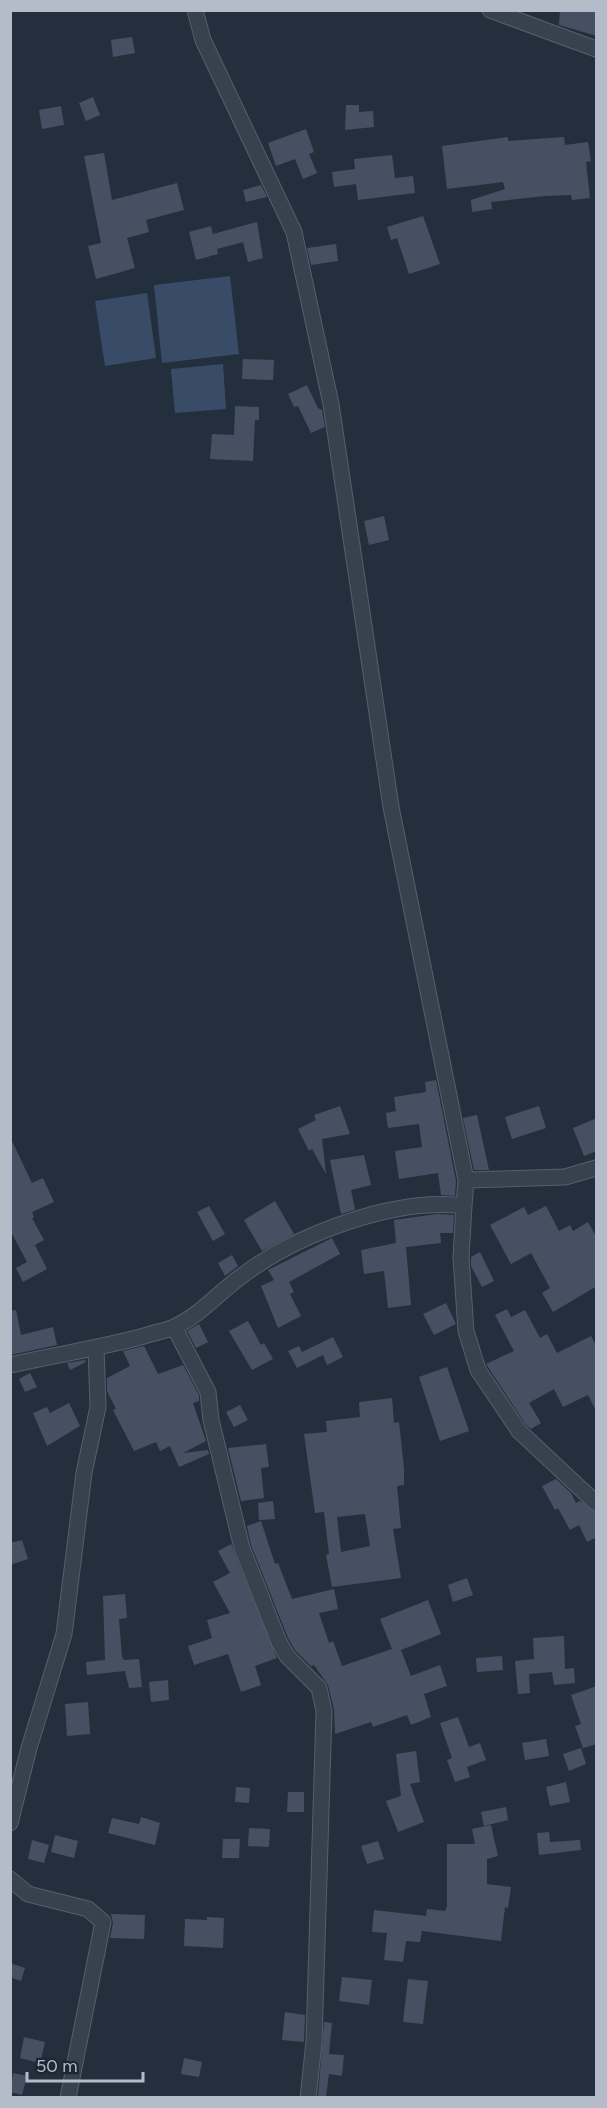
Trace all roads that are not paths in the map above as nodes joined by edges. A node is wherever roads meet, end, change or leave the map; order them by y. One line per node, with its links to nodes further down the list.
1 (195, 10): 5 (street)
2 (490, 10): 3 (street)
3 (597, 49)
4 (597, 1168): 5 (street)
5 (466, 1180): 6 (street)
6 (464, 1206): 7 (street); 10 (street)
7 (174, 1327): 8 (street); 14 (street)
8 (96, 1347): 9 (street); 11 (street)
9 (10, 1365)
10 (597, 1503)
11 (10, 1823)
12 (10, 1879): 13 (street)
13 (69, 2097)
14 (308, 2097)

